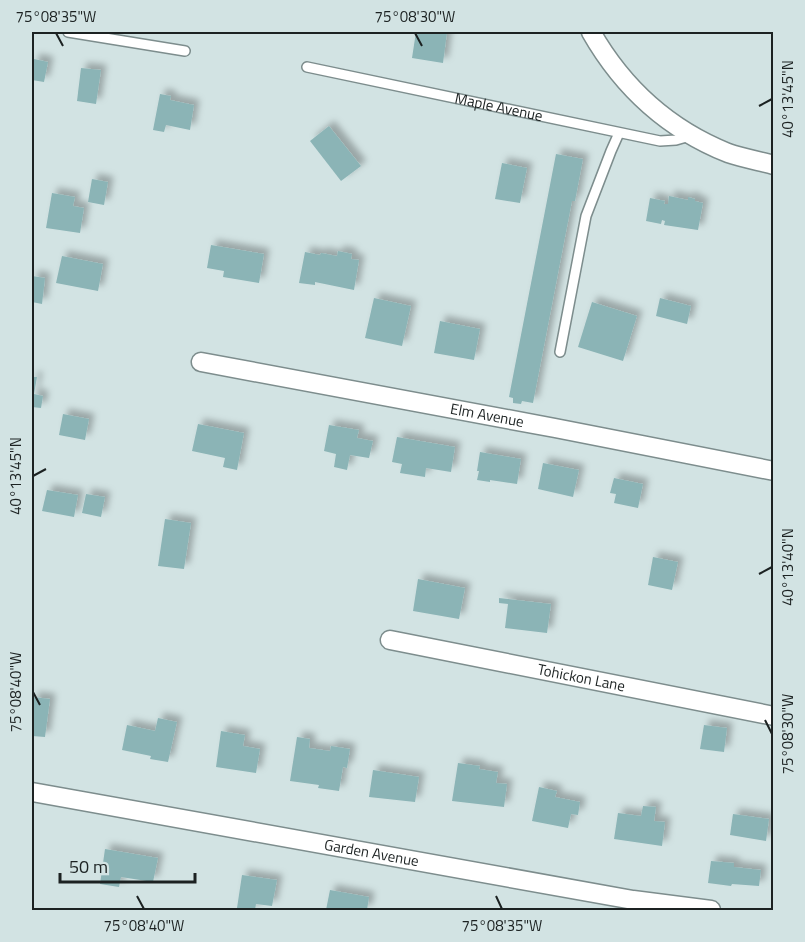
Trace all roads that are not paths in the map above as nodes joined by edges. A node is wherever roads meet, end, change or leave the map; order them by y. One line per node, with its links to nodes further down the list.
1 (68, 32): 3 (lane)
2 (591, 32): 6 (street)
3 (185, 51)
4 (307, 67): 5 (lane, Maple Avenue)
5 (619, 133): 6 (lane, Maple Avenue); 8 (lane)
6 (692, 135): 7 (street)
7 (774, 165)
8 (560, 352)
9 (201, 362): 10 (street, Elm Avenue)
10 (774, 471)
11 (390, 640): 12 (street, Tohickon Lane)
12 (774, 716)
13 (32, 792): 14 (street, Garden Avenue)
14 (711, 910)

